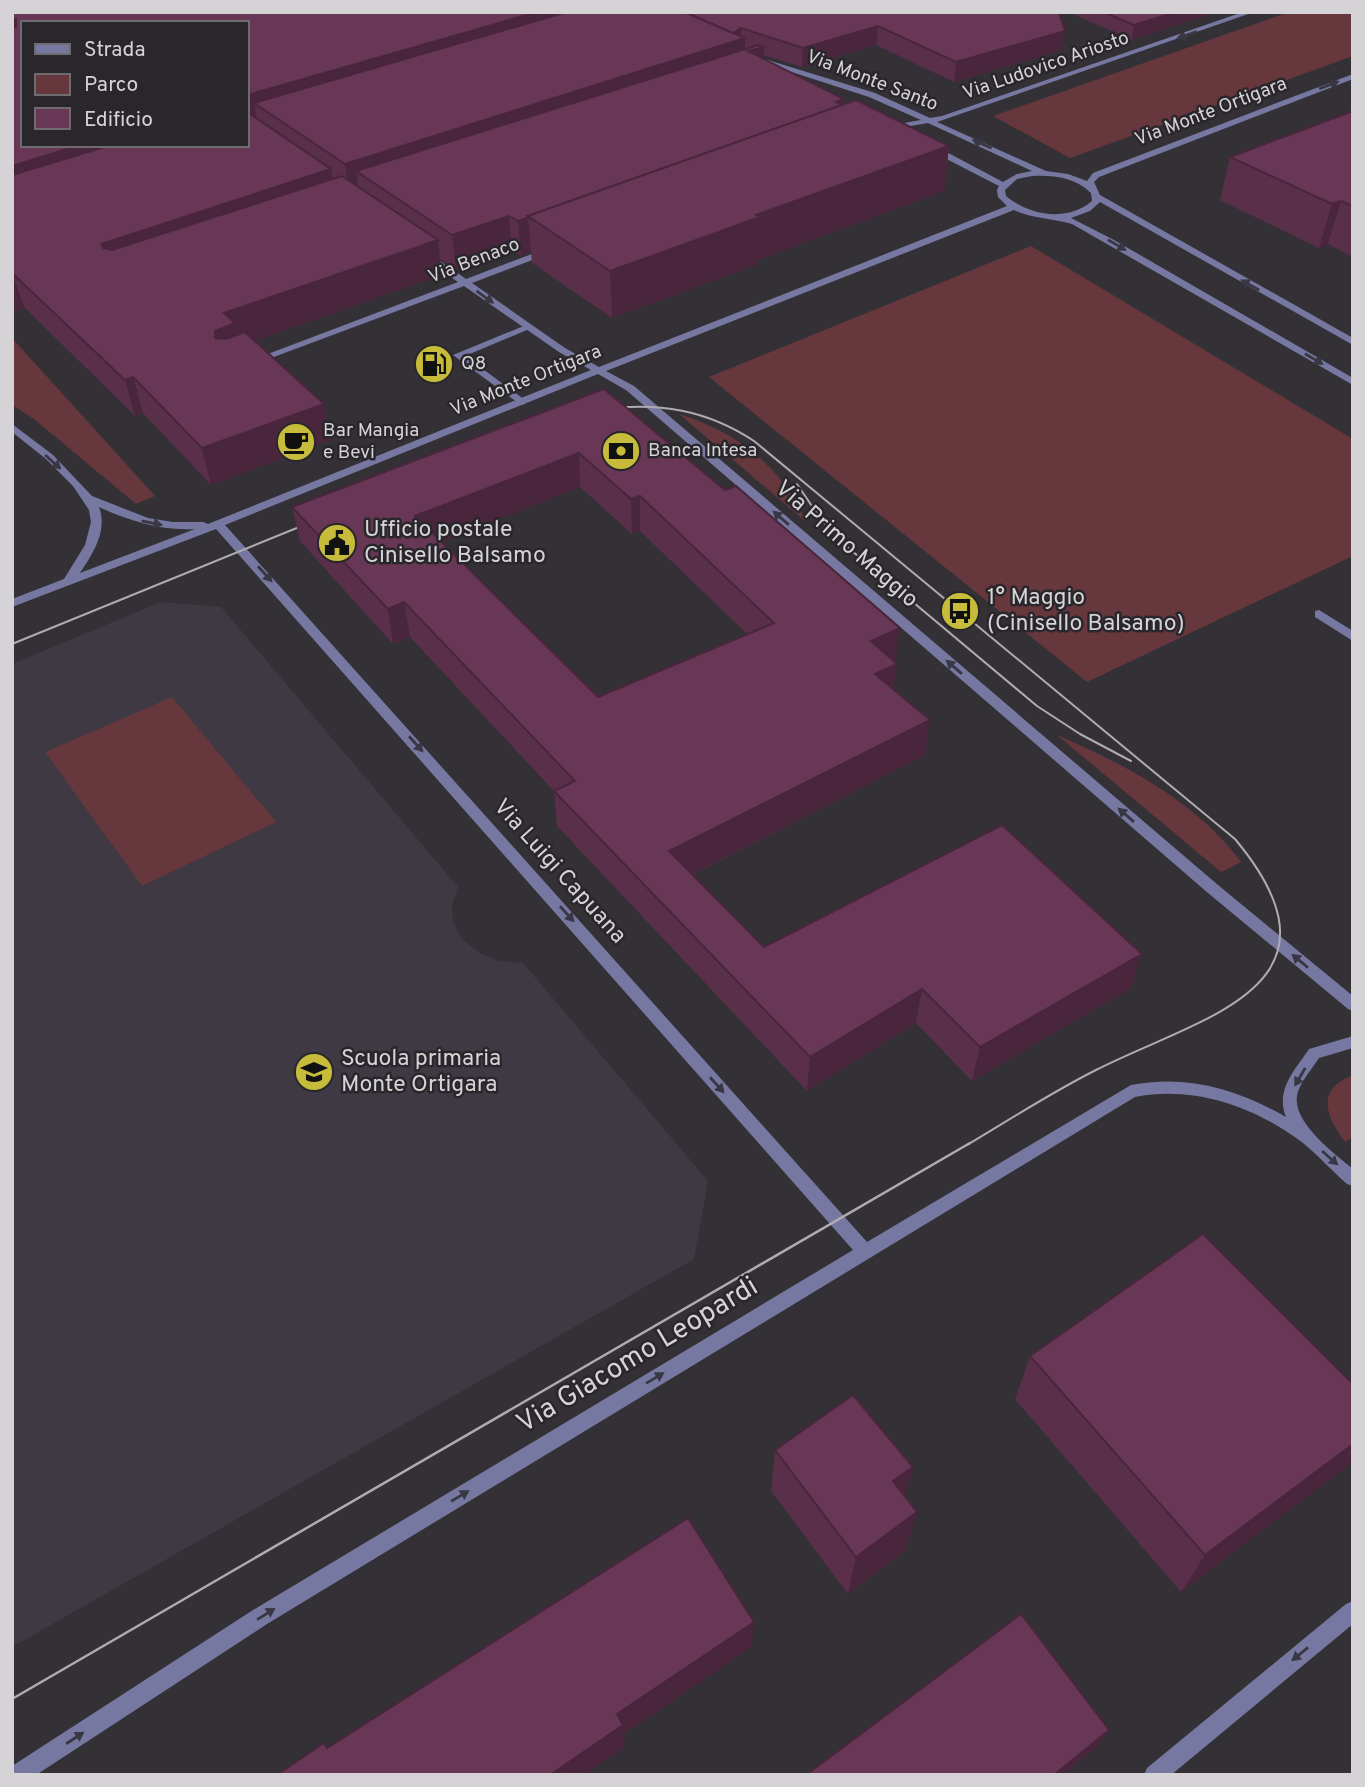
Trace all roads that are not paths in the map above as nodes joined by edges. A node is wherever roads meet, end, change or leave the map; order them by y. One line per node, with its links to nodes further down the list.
1 (1251, 12): 6 (street, Via Ludovico Ariosto, one-way to 6)
2 (743, 54): 3 (street, Via Monte Santo)
3 (780, 65): 4 (street); 6 (street, Via Monte Santo)
4 (756, 69)
5 (1353, 76): 13 (street, Via Monte Ortigara, one-way to 5)
6 (931, 121): 8 (street, Via Ludovico Ariosto); 11 (street, Via Monte Santo, one-way to 6)
7 (880, 128): 8 (street)
8 (890, 128): 9 (street, Via Monte Santo)
9 (902, 134)
10 (926, 145): 12 (street, Via Monte Santo)
11 (1044, 173): 12 (street); 13 (street)
12 (1003, 185): 15 (street)
13 (1091, 187): 14 (street)
14 (1097, 197): 16 (street); 21 (street, one-way to 14)
15 (1013, 207): 16 (street); 23 (street, Via Monte Ortigara)
16 (1056, 216): 24 (street, one-way to 24)
17 (563, 246): 19 (street, Via Benaco)
18 (417, 249): 19 (street, Via Primo Maggio)
19 (466, 282): 20 (street, Via Primo Maggio, one-way to 20); 22 (street, Via Benaco)
20 (528, 327): 23 (street, Via Primo Maggio); 25 (street)
21 (1353, 342)
22 (242, 366)
23 (600, 370): 25 (street, Via Monte Ortigara); 33 (street, Via Primo Maggio, one-way to 23)
24 (1353, 382)
25 (521, 402): 28 (street, Via Monte Ortigara)
26 (12, 427): 27 (street, one-way to 27)
27 (91, 499): 28 (street, one-way to 28); 29 (street)
28 (218, 524): 29 (street, Via Monte Ortigara); 37 (street, Via Luigi Capuana, one-way to 37)
29 (69, 580): 30 (street, Via Monte Ortigara)
30 (12, 603)
31 (1319, 614): 32 (street)
32 (1353, 637)
33 (1353, 1005)
34 (1353, 1042): 35 (street, one-way to 35)
35 (1307, 1138): 36 (street, one-way to 36); 37 (street, Via Giacomo Leopardi)
36 (1353, 1179)
37 (865, 1251): 39 (street, Via Giacomo Leopardi, one-way to 37)
38 (1353, 1611): 40 (street, one-way to 40)
39 (17, 1775)
40 (1154, 1775)

